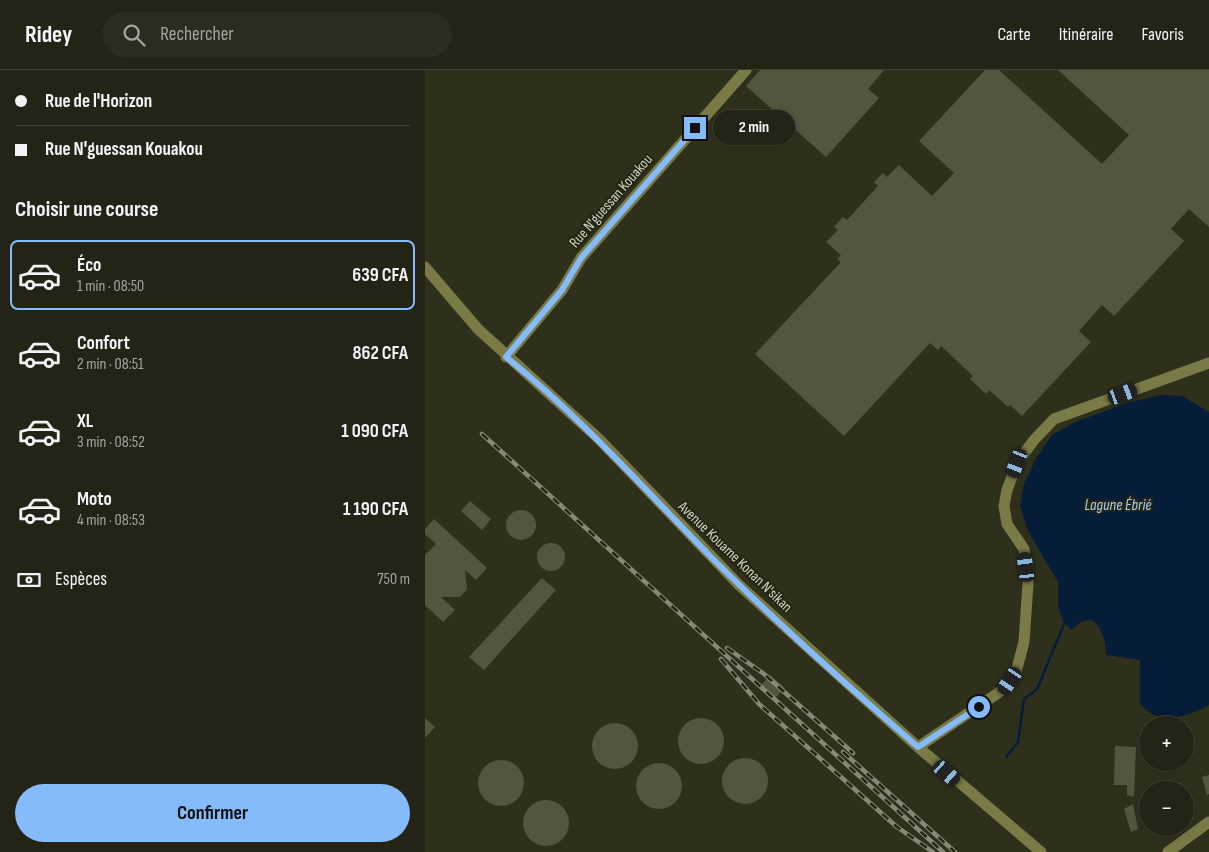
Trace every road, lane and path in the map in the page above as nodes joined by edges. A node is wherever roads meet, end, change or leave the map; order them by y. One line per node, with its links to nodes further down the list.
1 (746, 70): 3 (street, Rue N'guessan Kouakou)
2 (425, 267): 3 (street, Avenue Kouame Konan N'sikan)
3 (506, 357): 5 (street, Avenue Kouame Konan N'sikan)
4 (1209, 364): 5 (street)
5 (918, 747): 7 (street, Avenue Kouame Konan N'sikan)
6 (1209, 822): 8 (street)
7 (1041, 852)
8 (1168, 852)

